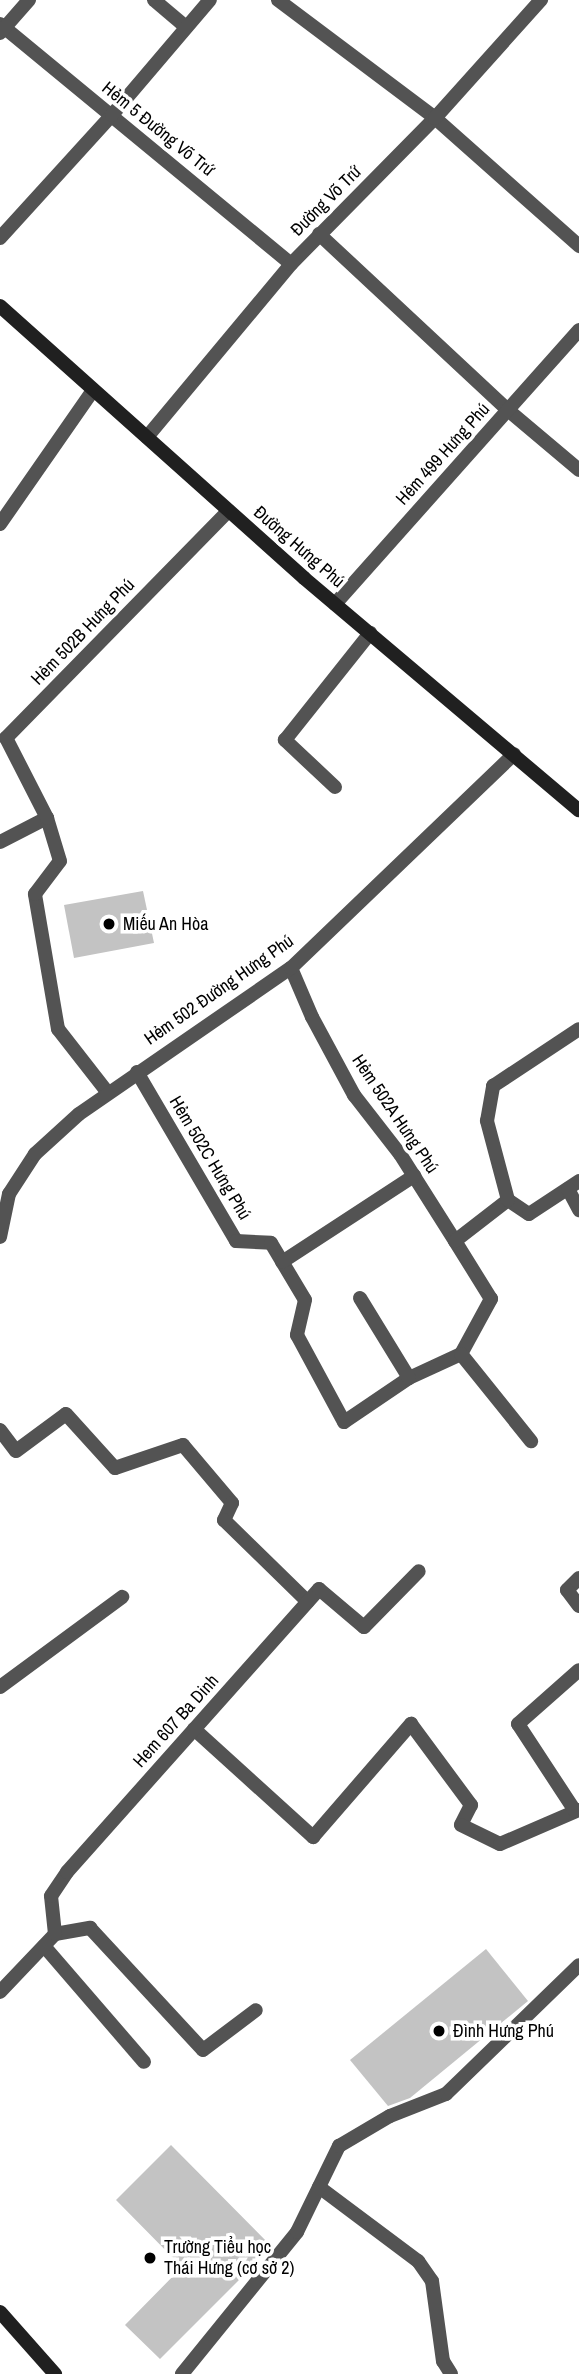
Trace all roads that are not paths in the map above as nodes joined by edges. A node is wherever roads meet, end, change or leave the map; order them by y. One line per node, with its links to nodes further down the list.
1 (29, 0): 7 (street)
2 (154, 0): 6 (street)
3 (210, 0): 6 (street)
4 (278, 0): 9 (street)
5 (541, 0): 9 (street, Đường Võ Trứ)
6 (186, 27): 8 (street)
7 (1, 28): 8 (street, Hẻm 5 Đường Võ Trứ)
8 (112, 115): 11 (street); 13 (street, Hẻm 5 Đường Võ Trứ)
9 (435, 118): 10 (street, Đường Võ Trứ); 12 (street)
10 (319, 234): 13 (street, Đường Võ Trứ); 17 (street)
11 (0, 238)
12 (579, 246)
13 (291, 264): 18 (street, Đường Võ Trứ)
14 (0, 306): 16 (main road, Đường Hưng Phú)
15 (579, 330): 17 (street, Hẻm 499 Hưng Phú)
16 (93, 390): 18 (main road, Đường Hưng Phú); 21 (street)
17 (508, 410): 19 (street); 22 (street, Hẻm 499 Hưng Phú)
18 (147, 437): 20 (main road, Đường Hưng Phú)
19 (579, 470)
20 (228, 511): 22 (main road, Đường Hưng Phú); 27 (street, Hẻm 502B Hưng Phú)
21 (0, 524)
22 (335, 604): 23 (main road, Đường Hưng Phú)
23 (370, 634): 24 (main road, Đường Hưng Phú); 25 (street)
24 (514, 754): 26 (main road, Đường Hưng Phú); 29 (street, Hẻm 502 Đường Hưng Phú)
25 (335, 787)
26 (579, 810)
27 (47, 818): 28 (street); 32 (street, Hẻm 502B Hưng Phú)
28 (0, 842)
29 (291, 968): 31 (street, Hẻm 502 Đường Hưng Phú); 33 (street, Hẻm 502A Hưng Phú)
30 (579, 1029): 35 (street)
31 (137, 1072): 32 (street, Hẻm 502 Đường Hưng Phú); 39 (street, Hẻm 502C Hưng Phú)
32 (108, 1093): 37 (street, Hẻm 502 Đường Hưng Phú)
33 (414, 1176): 38 (street, Hẻm 502A Hưng Phú); 39 (street)
34 (573, 1185): 35 (street); 36 (street)
35 (508, 1200): 38 (street)
36 (579, 1210)
37 (0, 1237)
38 (455, 1241): 41 (street, Hẻm 502A Hưng Phú)
39 (282, 1262): 42 (street, Hẻm 502C Hưng Phú)
40 (360, 1298): 42 (street)
41 (461, 1354): 42 (street); 44 (street)
42 (409, 1378)
43 (0, 1430): 48 (street)
44 (531, 1441)
45 (419, 1571): 48 (street)
46 (579, 1578): 49 (street)
47 (122, 1597): 51 (street)
48 (308, 1602): 52 (street, Hem 607 Ba Dinh)
49 (579, 1606)
50 (579, 1670): 53 (street)
51 (0, 1687)
52 (194, 1729): 53 (street); 54 (street, Hem 607 Ba Dinh)
53 (577, 1810)
54 (55, 1934): 55 (street); 58 (street)
55 (44, 1946): 57 (street); 59 (street)
56 (579, 1965): 60 (street)
57 (0, 1992)
58 (256, 2010)
59 (144, 2062)
60 (319, 2187): 63 (street); 64 (street)
61 (0, 2312): 62 (main road)
62 (55, 2374)
63 (182, 2374)
64 (451, 2374)

